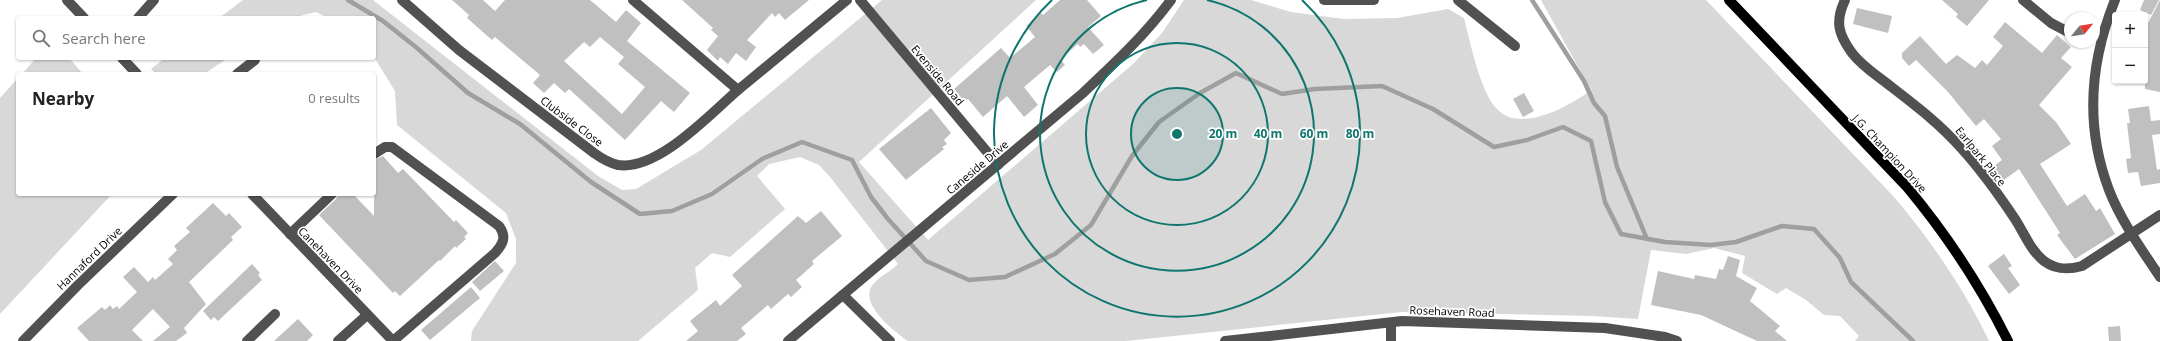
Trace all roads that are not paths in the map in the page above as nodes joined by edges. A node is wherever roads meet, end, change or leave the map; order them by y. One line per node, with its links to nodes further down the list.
1 (67, 0): 15 (street)
2 (154, 0): 16 (street)
3 (402, 0): 25 (street, Clubside Close)
4 (633, 0): 25 (street)
5 (847, 0): 25 (street, Clubside Close)
6 (860, 0): 27 (street, Evenside Road)
7 (1171, 0): 27 (street, Caneside Drive)
8 (1324, 0): 9 (street)
9 (1374, 0)
10 (1458, 0): 19 (street)
11 (1729, 0): 48 (main road, J.G. Champion Drive)
12 (1845, 0): 33 (street, Earlpark Place)
13 (2023, 0): 17 (street)
14 (2115, 0): 18 (street)
15 (82, 16)
16 (140, 16)
17 (2064, 30)
18 (2100, 34)
19 (1515, 46)
20 (2096, 48): 33 (street)
21 (124, 60): 23 (street)
22 (255, 60): 24 (street)
23 (135, 72)
24 (240, 72)
25 (738, 90)
26 (376, 153): 42 (street)
27 (998, 165): 35 (street, Caneside Drive)
28 (171, 196): 39 (street, Hannaford Drive)
29 (254, 196): 32 (street, Canehaven Drive)
30 (330, 196): 32 (street)
31 (2160, 214): 33 (street, Earlpark Place)
32 (290, 234): 37 (street, Canehaven Drive)
33 (2132, 234): 34 (street)
34 (2160, 277)
35 (843, 295): 43 (street, Caneside Drive); 44 (street)
36 (275, 314): 40 (street)
37 (367, 315): 41 (street); 42 (street, Canehaven Drive)
38 (1392, 323): 45 (street, Rosehaven Road); 46 (street); 47 (street, Rosehaven Road)
39 (23, 341)
40 (247, 341)
41 (338, 341)
42 (393, 341)
43 (788, 341)
44 (890, 341)
45 (1225, 341)
46 (1391, 341)
47 (1677, 341)
48 (2008, 341)

